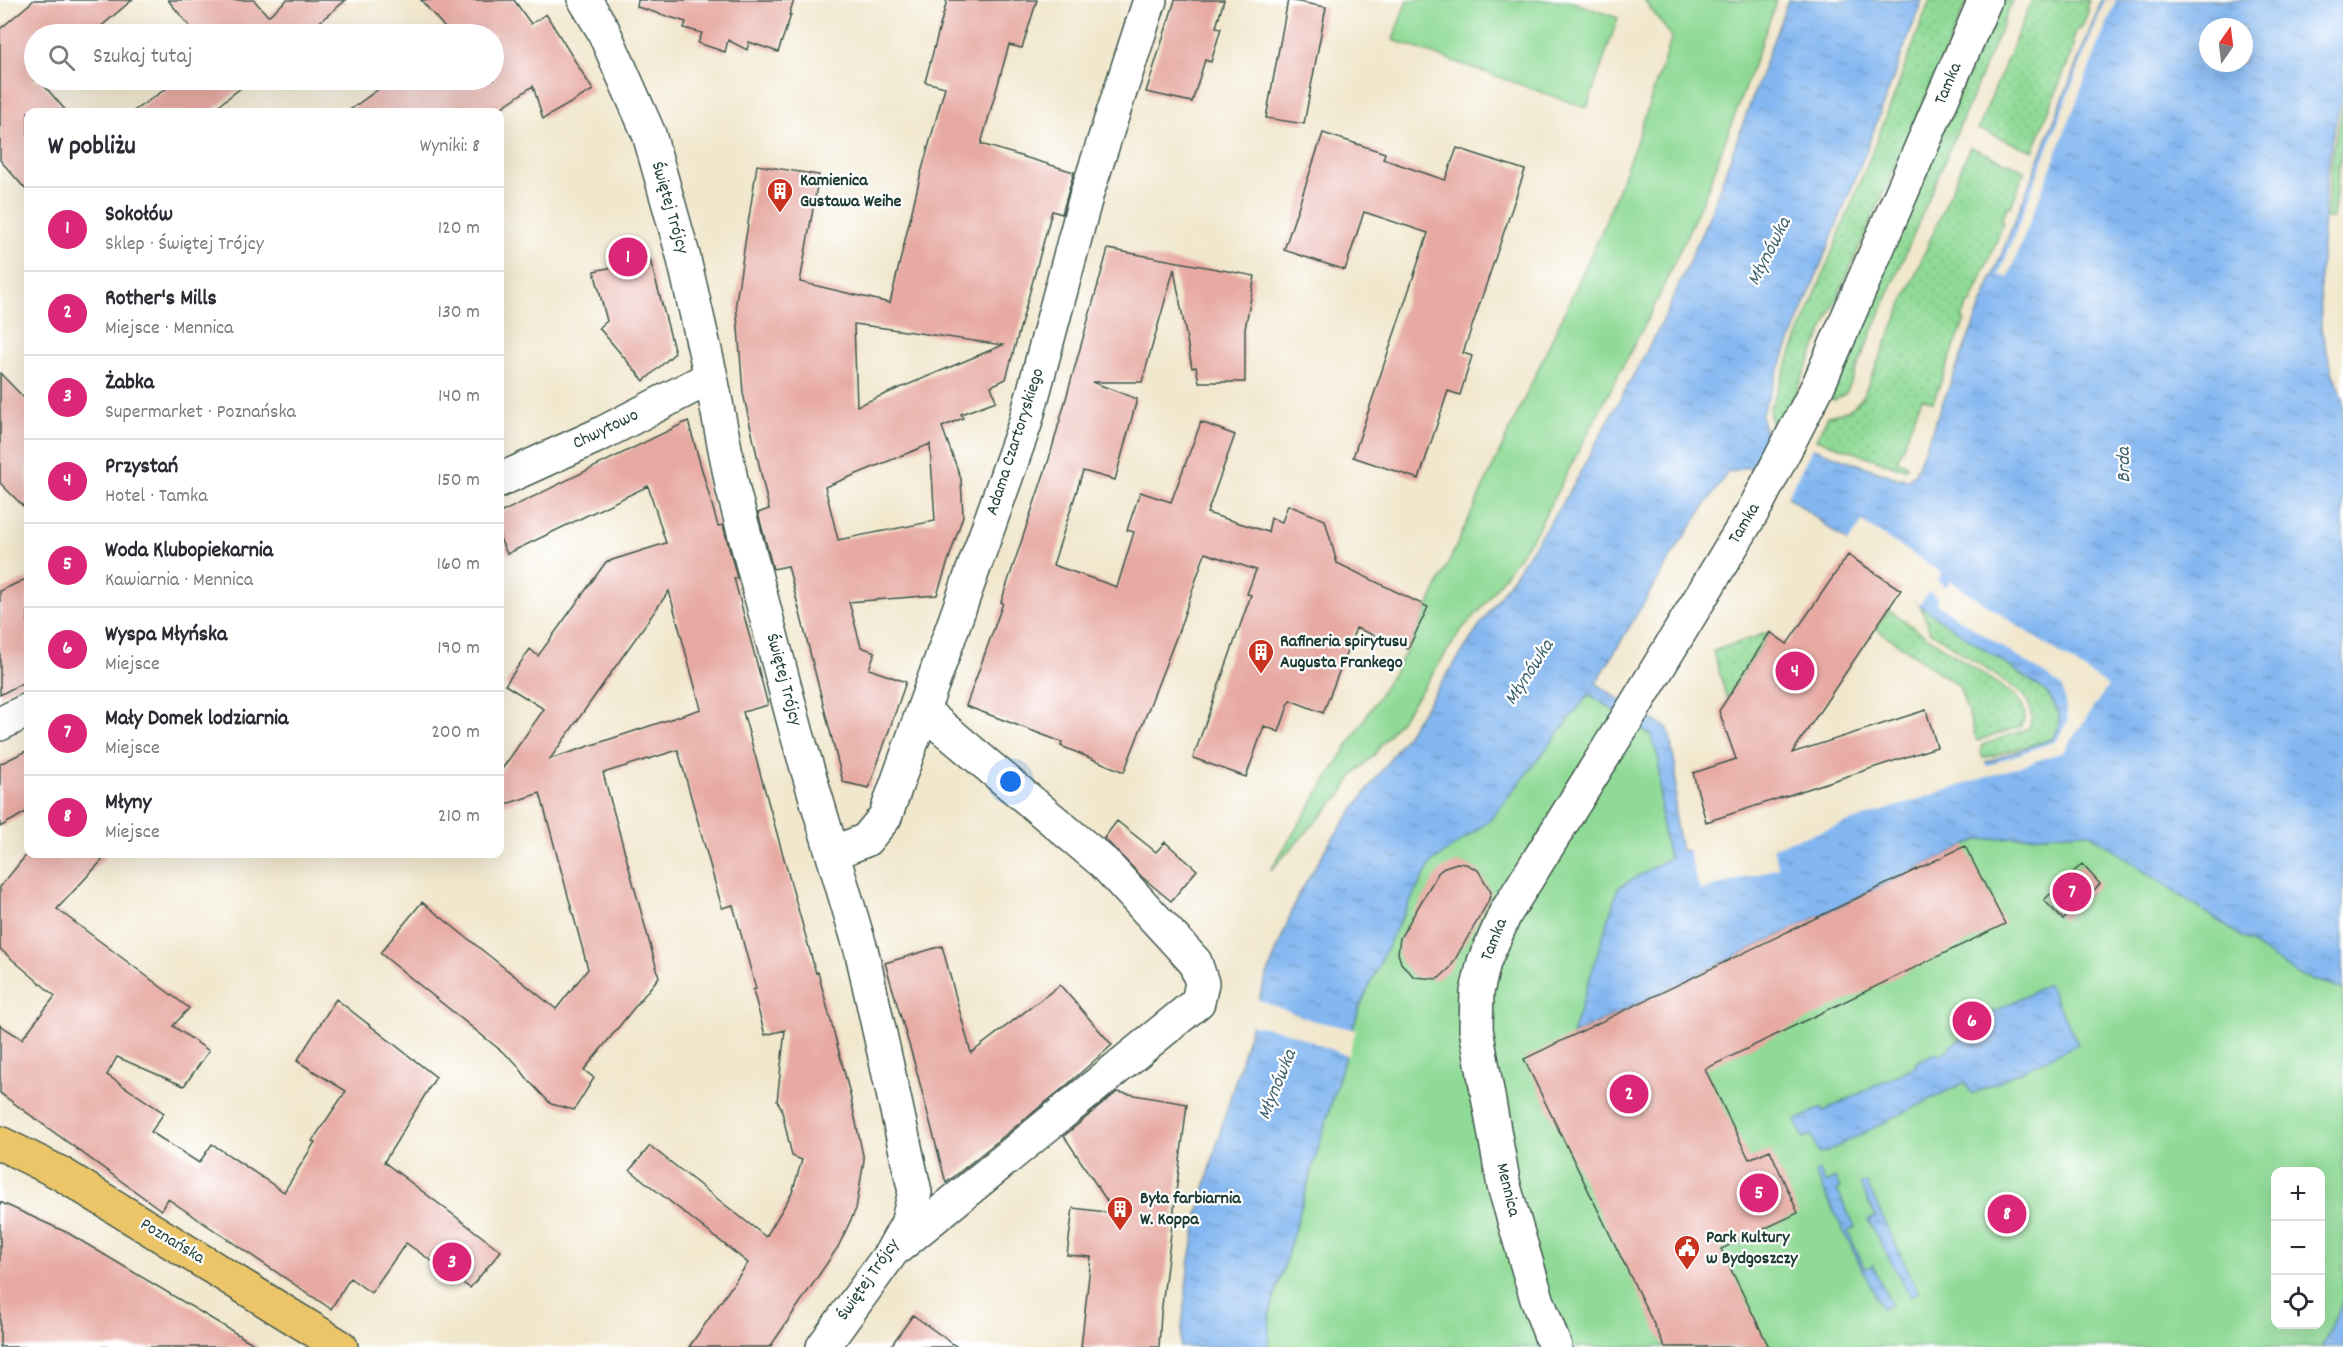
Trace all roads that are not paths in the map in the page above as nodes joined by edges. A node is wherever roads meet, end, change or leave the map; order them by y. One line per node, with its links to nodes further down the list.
1 (585, 0): 4 (street, Świętej Trójcy)
2 (1150, 0): 6 (street, Adama Czartoryskiego)
3 (1985, 0): 10 (street, Tamka)
4 (711, 378): 5 (street, Chwytowo); 9 (street, Świętej Trójcy)
5 (504, 478)
6 (923, 711): 9 (street, Adama Czartoryskiego); 12 (street)
7 (24, 712): 8 (street)
8 (0, 724)
9 (833, 853): 12 (street, Świętej Trójcy)
10 (1476, 1029): 15 (street, Mennica)
11 (0, 1143): 13 (main road, Poznańska)
12 (891, 1252): 14 (street, Świętej Trójcy)
13 (341, 1347)
14 (823, 1347)
15 (1555, 1347)

